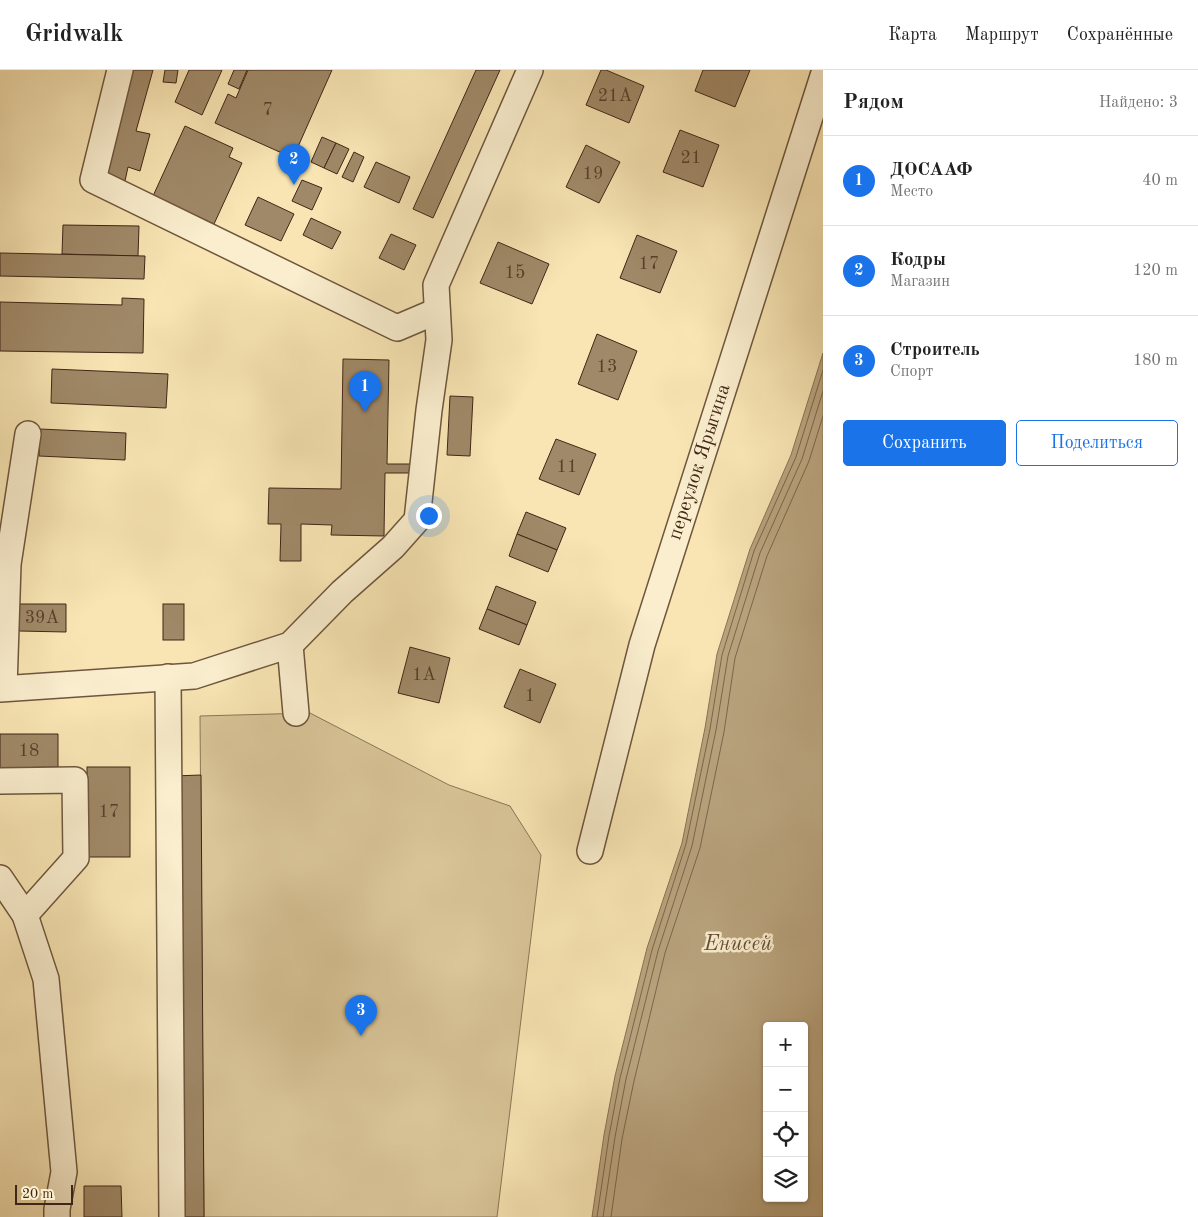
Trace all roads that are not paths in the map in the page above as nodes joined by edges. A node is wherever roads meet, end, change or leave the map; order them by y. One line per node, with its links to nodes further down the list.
1 (120, 70): 4 (street)
2 (530, 70): 4 (street)
3 (823, 76): 11 (street, переулок Ярыгина)
4 (437, 311): 6 (street)
5 (28, 434): 8 (street)
6 (290, 644): 7 (street); 9 (street)
7 (168, 677): 8 (street); 15 (street)
8 (2, 689)
9 (296, 713)
10 (0, 781): 13 (street)
11 (590, 851)
12 (0, 878): 13 (street)
13 (25, 915): 14 (street)
14 (57, 1217)
15 (172, 1217)

